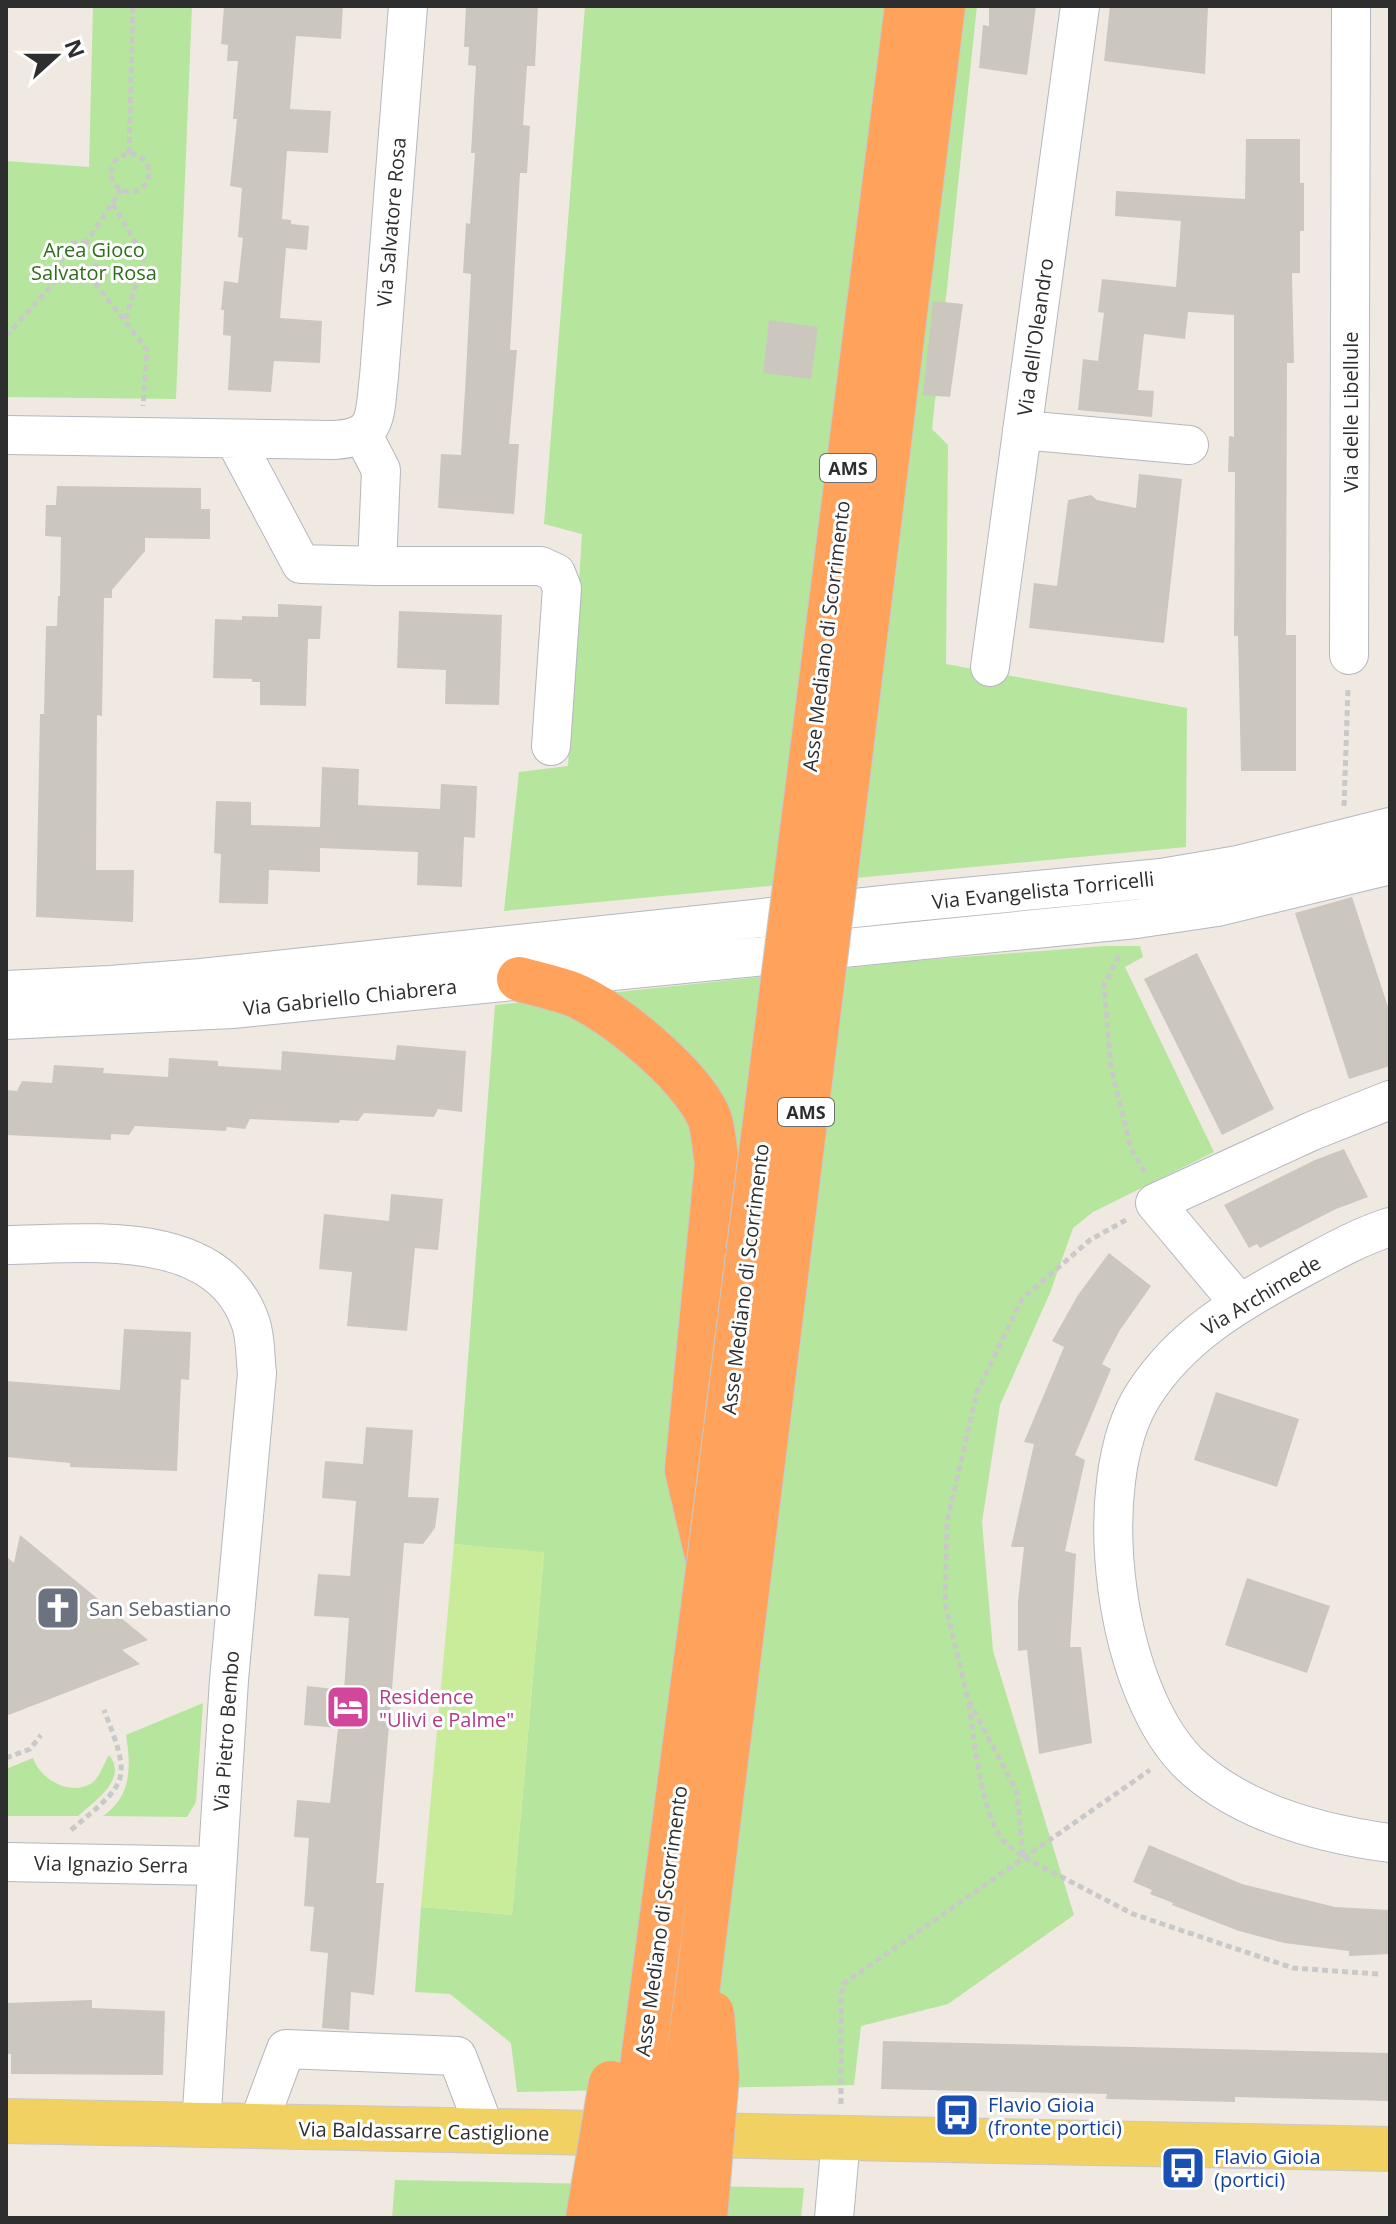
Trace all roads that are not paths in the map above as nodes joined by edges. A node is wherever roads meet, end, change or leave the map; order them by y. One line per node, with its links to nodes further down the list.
1 (408, 6): 8 (street, Via Salvatore Rosa)
2 (907, 6): 26 (highway, Asse Mediano di Scorrimento / AMS, bridge)
3 (943, 6): 30 (highway, Asse Mediano di Scorrimento / AMS, bridge)
4 (1080, 6): 6 (street, Via dell'Oleandro)
5 (1351, 6): 12 (street, Via delle Libellule)
6 (1022, 430): 10 (street); 13 (street, Via dell'Oleandro)
7 (6, 435): 9 (street)
8 (363, 435): 9 (street); 11 (street)
9 (235, 440): 11 (street)
10 (1189, 445)
11 (377, 566): 14 (street)
12 (1349, 655)
13 (990, 667)
14 (551, 746)
15 (1390, 827): 17 (street, Via Evangelista Torricelli)
16 (1390, 865): 18 (street, Via Evangelista Torricelli)
17 (691, 925): 20 (street, Via Gabriello Chiabrera)
18 (692, 963): 19 (street, Via Gabriello Chiabrera)
19 (519, 979): 21 (street, Via Gabriello Chiabrera); 26 (highway)
20 (6, 990)
21 (6, 1020)
22 (1390, 1100): 25 (street)
23 (1390, 1227): 25 (street, Via Archimede)
24 (6, 1245): 29 (street, Via Pietro Bembo)
25 (1239, 1303): 27 (street, Via Archimede)
26 (709, 1562): 31 (highway, Asse Mediano di Scorrimento / AMS, bridge)
27 (1390, 1843)
28 (6, 1862): 29 (street, Via Ignazio Serra)
29 (216, 1866): 33 (street, Via Pietro Bembo)
30 (705, 1925): 40 (highway, Asse Mediano di Scorrimento / AMS, bridge); 41 (highway, bridge)
31 (660, 1926): 38 (highway, bridge); 39 (highway, Asse Mediano di Scorrimento / AMS, bridge)
32 (6, 2121): 33 (main road, Via Baldassarre Castiglione)
33 (201, 2127): 34 (main road, Via Baldassarre Castiglione)
34 (257, 2127): 35 (main road, Via Baldassarre Castiglione); 35 (street)
35 (486, 2132): 36 (main road, Via Baldassarre Castiglione)
36 (841, 2138): 37 (main road, Via Baldassarre Castiglione); 42 (street)
37 (1390, 2149)
38 (588, 2218)
39 (622, 2218)
40 (665, 2218)
41 (705, 2218)
42 (834, 2218)

